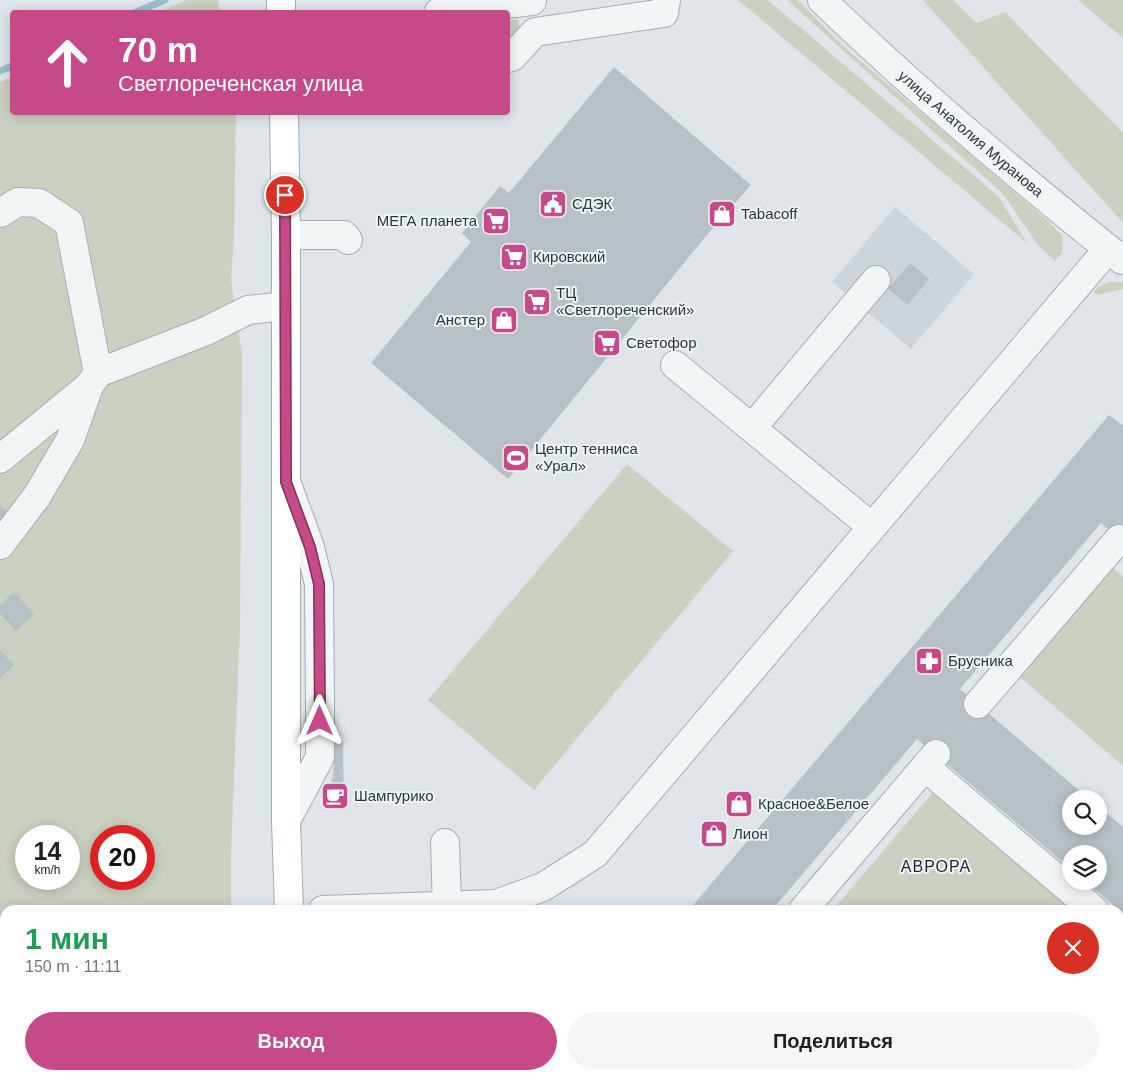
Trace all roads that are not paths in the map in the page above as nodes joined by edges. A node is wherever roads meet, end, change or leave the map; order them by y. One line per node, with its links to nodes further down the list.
1 (532, 0): 4 (street); 5 (street)
2 (666, 0): 5 (street)
3 (822, 0): 11 (street, улица Анатолия Муранова)
4 (454, 10)
5 (535, 32): 6 (street)
6 (510, 58)
7 (284, 115): 9 (main road)
8 (0, 213): 15 (street)
9 (286, 235): 10 (street); 13 (main road)
10 (348, 240)
11 (1116, 255): 18 (street)
12 (876, 280): 16 (street)
13 (285, 306): 15 (street); 23 (main road)
14 (675, 365): 16 (street)
15 (94, 379): 17 (street); 19 (street)
16 (752, 428): 18 (street)
17 (0, 459)
18 (872, 527): 25 (street)
19 (0, 545)
20 (1117, 551): 21 (street)
21 (978, 704)
22 (446, 843): 24 (street)
23 (288, 905)
24 (447, 905)
25 (502, 905)
26 (807, 905): 27 (street)
27 (1089, 905)

